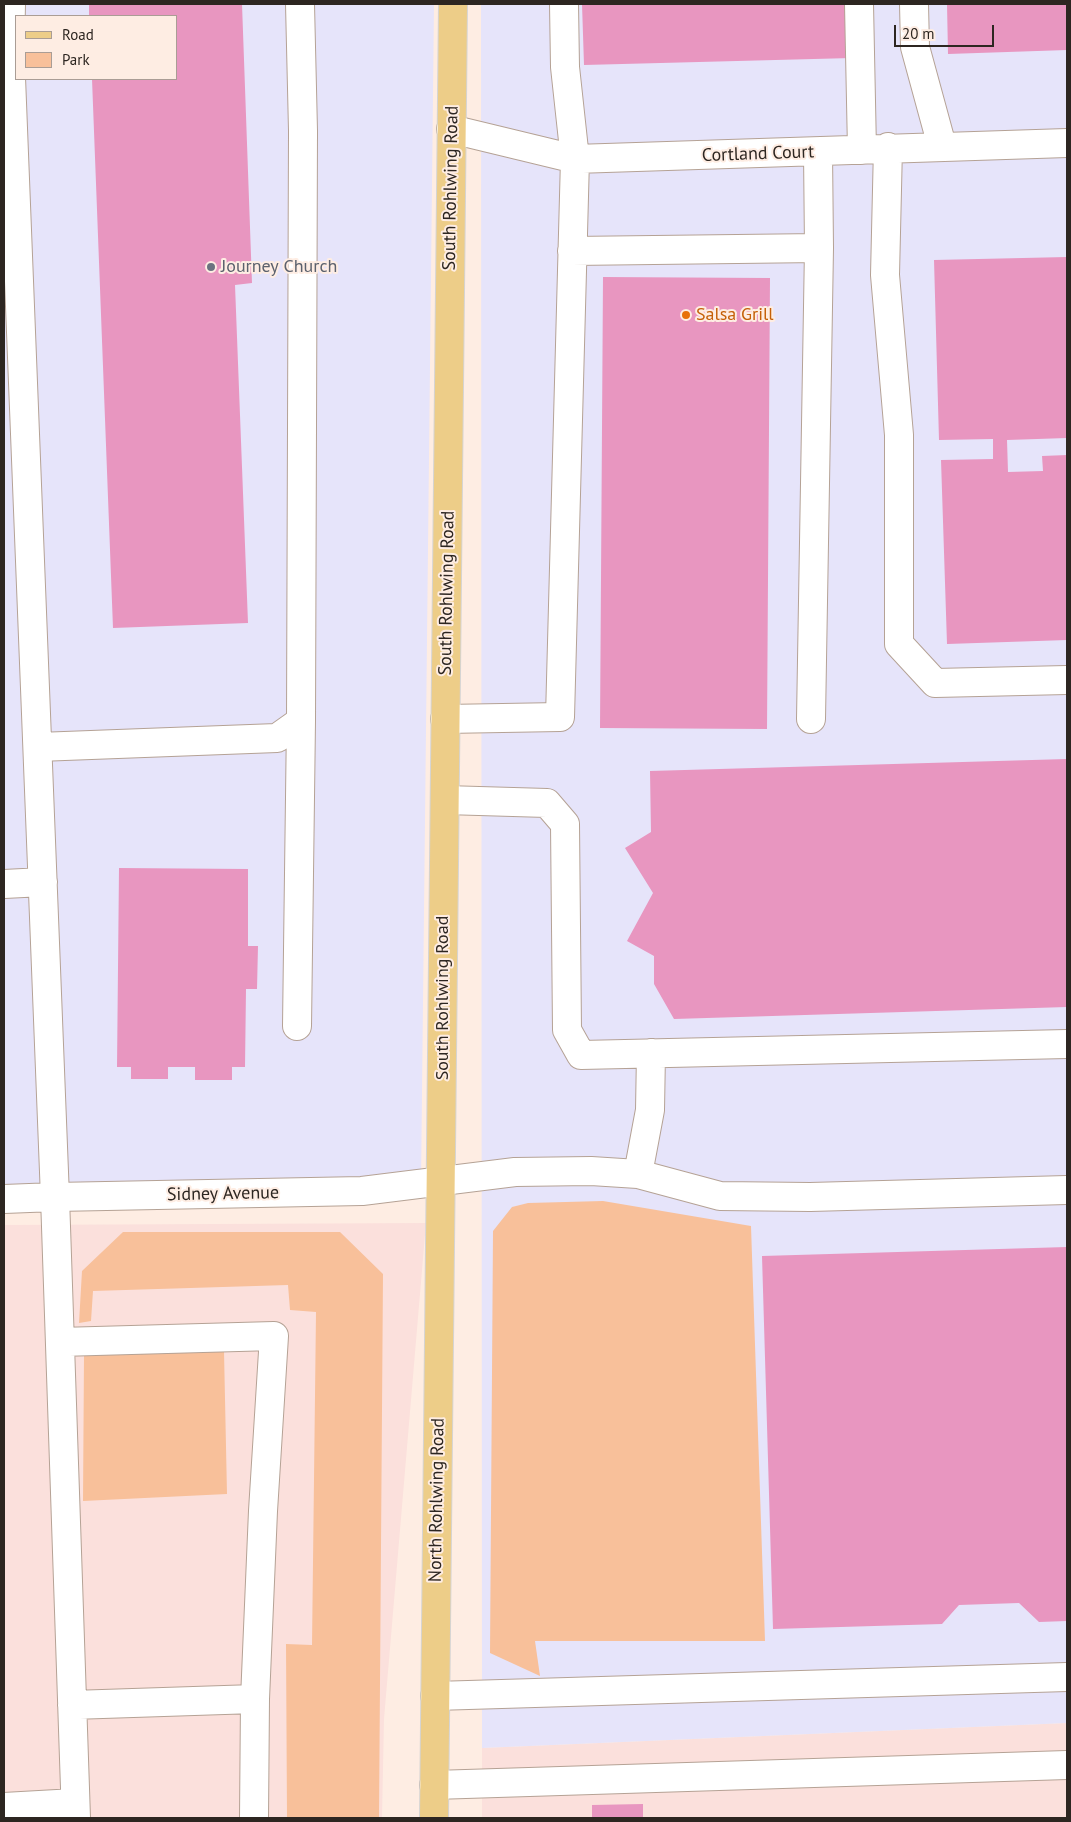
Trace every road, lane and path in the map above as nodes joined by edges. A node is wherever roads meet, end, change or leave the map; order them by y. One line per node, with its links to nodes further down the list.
1 (11, 4): 19 (street)
2 (300, 4): 18 (street)
3 (453, 4): 7 (main road, South Rohlwing Road)
4 (564, 4): 12 (street)
5 (859, 4): 10 (street)
6 (914, 4): 9 (street)
7 (451, 129): 12 (street, Cortland Court); 16 (main road, South Rohlwing Road)
8 (1067, 143): 9 (street, Cortland Court)
9 (942, 146): 10 (street, Cortland Court)
10 (875, 148): 11 (street, Cortland Court); 15 (street)
11 (818, 152): 12 (street, Cortland Court); 13 (street)
12 (575, 159): 14 (street)
13 (819, 248): 14 (street); 17 (street)
14 (572, 250): 16 (street)
15 (1067, 680)
16 (446, 719): 20 (main road, South Rohlwing Road)
17 (811, 720)
18 (300, 721): 19 (street); 23 (street)
19 (38, 747): 21 (street)
20 (445, 800): 25 (street); 27 (main road, South Rohlwing Road)
21 (43, 882): 22 (street); 29 (street)
22 (4, 884)
23 (297, 1026)
24 (1067, 1044): 25 (street)
25 (651, 1053): 26 (street)
26 (638, 1174): 27 (street, Sidney Avenue); 28 (street, Sidney Avenue)
27 (442, 1182): 29 (street, Sidney Avenue); 33 (main road, North Rohlwing Road)
28 (1067, 1190)
29 (55, 1197): 30 (street, Sidney Avenue); 31 (street)
30 (4, 1200)
31 (60, 1342): 34 (street); 35 (street)
32 (1067, 1677): 33 (street)
33 (435, 1696): 37 (main road, North Rohlwing Road)
34 (255, 1698): 35 (street); 40 (street)
35 (72, 1705): 39 (street)
36 (1067, 1765): 37 (street)
37 (434, 1785): 41 (main road, North Rohlwing Road)
38 (4, 1807): 39 (street)
39 (76, 1811)
40 (254, 1818)
41 (434, 1818)

